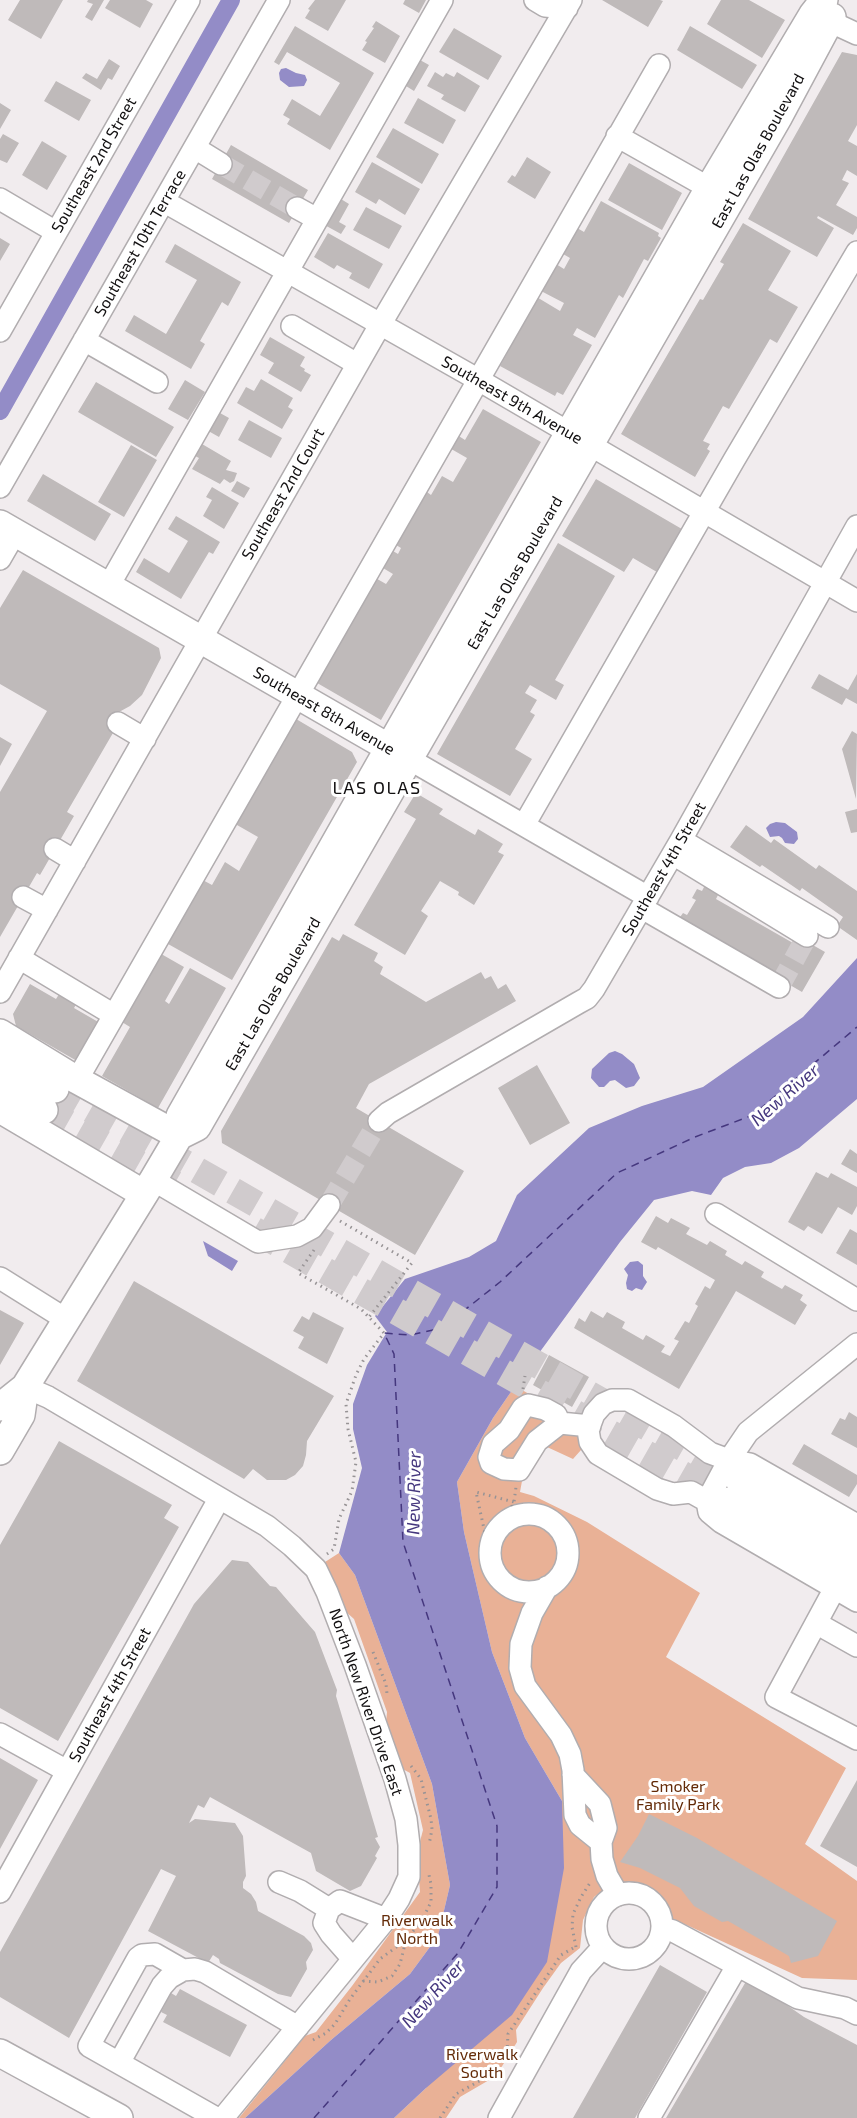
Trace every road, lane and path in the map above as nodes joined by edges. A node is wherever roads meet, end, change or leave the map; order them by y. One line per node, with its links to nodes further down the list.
1 (189, 0): 17 (street, Southeast 2nd Street)
2 (279, 0): 10 (street, Southeast 10th Terrace)
3 (442, 0): 16 (street)
4 (535, 0): 5 (street)
5 (569, 4): 20 (street, Southeast 2nd Court)
6 (827, 9): 7 (street); 12 (main road, East Las Olas Boulevard); 27 (main road, East Las Olas Boulevard)
7 (857, 34)
8 (659, 65): 9 (street)
9 (618, 136): 12 (street); 25 (street)
10 (195, 148): 11 (street); 14 (street, Southeast 10th Terrace)
11 (221, 164)
12 (709, 188): 27 (main road, East Las Olas Boulevard)
13 (0, 200): 17 (street)
14 (165, 202): 19 (street, Southeast 9th Avenue); 23 (street, Southeast 10th Terrace)
15 (297, 208): 16 (street)
16 (317, 219): 19 (street)
17 (56, 231): 22 (street, Southeast 2nd Street)
18 (857, 252): 29 (street)
19 (288, 271): 20 (street, Southeast 9th Avenue); 34 (street)
20 (380, 325): 24 (street, Southeast 2nd Court); 25 (street, Southeast 9th Avenue)
21 (292, 326): 24 (street)
22 (0, 331)
23 (84, 340): 26 (street); 28 (street, Southeast 10th Terrace)
24 (357, 364): 36 (street, Southeast 2nd Court)
25 (477, 379): 27 (street, Southeast 9th Avenue); 37 (street)
26 (157, 382)
27 (579, 439): 29 (street, Southeast 9th Avenue); 40 (main road, East Las Olas Boulevard)
28 (0, 487)
29 (705, 512): 33 (street, Southeast 9th Avenue); 41 (street)
30 (857, 526): 33 (street, Southeast 4th Street)
31 (7, 529): 32 (street); 34 (main road, Southeast 8th Avenue)
32 (0, 559)
33 (826, 583): 35 (street, Southeast 9th Avenue); 42 (street, Southeast 4th Street)
34 (108, 587): 36 (main road, Southeast 8th Avenue)
35 (857, 601)
36 (200, 640): 37 (main road, Southeast 8th Avenue); 39 (street, Southeast 2nd Court)
37 (297, 695): 40 (main road, Southeast 8th Avenue); 53 (street)
38 (118, 723): 39 (street)
39 (145, 739): 44 (street, Southeast 2nd Court)
40 (399, 753): 41 (street, Southeast 8th Avenue); 60 (main road, East Las Olas Boulevard)
41 (524, 825): 46 (street, Southeast 8th Avenue)
42 (677, 847): 46 (street, Southeast 4th Street); 48 (street); 49 (street)
43 (55, 849): 44 (street)
44 (75, 861): 47 (street, Southeast 2nd Court)
45 (23, 897): 47 (street)
46 (645, 903): 51 (street, Southeast 8th Avenue); 59 (street, Southeast 4th Street)
47 (47, 910): 50 (street, Southeast 2nd Court)
48 (828, 927)
49 (807, 936)
50 (19, 958): 52 (street, Southeast 2nd Court); 53 (street)
51 (779, 987)
52 (0, 992)
53 (114, 1015): 57 (street)
54 (0, 1033): 57 (main road)
55 (0, 1057): 57 (main road)
56 (0, 1084): 57 (main road)
57 (59, 1093): 60 (main road)
58 (0, 1109): 61 (main road)
59 (379, 1121)
60 (179, 1136): 61 (main road, East Las Olas Boulevard)
61 (149, 1187): 64 (street); 68 (main road, East Las Olas Boulevard)
62 (333, 1212): 64 (street); 67 (path)
63 (716, 1214): 66 (street)
64 (315, 1238): 67 (path)
65 (0, 1278): 68 (street)
66 (857, 1300)
67 (369, 1317): 82 (path)
68 (67, 1320): 70 (main road, East Las Olas Boulevard)
69 (857, 1344): 76 (street)
70 (25, 1387): 71 (main road, East Las Olas Boulevard); 74 (main road, East Las Olas Boulevard); 77 (street, North New River Drive East)
71 (0, 1407)
72 (560, 1423): 73 (street); 75 (street); 75 (street)
73 (590, 1426): 76 (street); 76 (street)
74 (0, 1451)
75 (519, 1470): 78 (path)
76 (726, 1486): 80 (street); 81 (main road); 86 (main road)
77 (219, 1499): 97 (street, Southeast 4th Street); 105 (street, North New River Drive East)
78 (514, 1502): 79 (path); 85 (path)
79 (504, 1523): 85 (street); 87 (street)
80 (857, 1525)
81 (857, 1549)
82 (330, 1552): 83 (path); 84 (path)
83 (325, 1555)
84 (334, 1561)
85 (495, 1570): 87 (street); 90 (street)
86 (846, 1582): 88 (street); 89 (street)
87 (547, 1587): 90 (street)
88 (857, 1601)
89 (816, 1623): 92 (street); 95 (street)
90 (524, 1638): 99 (street)
91 (369, 1642): 93 (path)
92 (857, 1646)
93 (387, 1694)
94 (4, 1736): 97 (street)
95 (857, 1739)
96 (407, 1764): 98 (path)
97 (67, 1771): 102 (street, Southeast 4th Street)
98 (428, 1851)
99 (604, 1869): 103 (street); 109 (path)
100 (428, 1871): 107 (path)
101 (279, 1882): 104 (street)
102 (0, 1892)
103 (618, 1895): 106 (street); 108 (street)
104 (329, 1909): 105 (street); 110 (street)
105 (386, 1919): 110 (street, North New River Drive East)
106 (662, 1928): 108 (street); 111 (street)
107 (406, 1940): 113 (path); 113 (path)
108 (600, 1940): 109 (path); 122 (street)
109 (576, 1947): 121 (path)
110 (353, 1959): 115 (street, North New River Drive East)
111 (737, 1966): 114 (street); 123 (street)
112 (183, 1970): 115 (street); 117 (street); 117 (street)
113 (363, 1981): 115 (path)
114 (857, 2013)
115 (302, 2035): 120 (street, North New River Drive East)
116 (0, 2053): 118 (main road)
117 (119, 2063): 119 (street)
118 (119, 2118)
119 (216, 2118)
120 (223, 2118)
121 (440, 2118)
122 (499, 2118)
123 (649, 2118)

